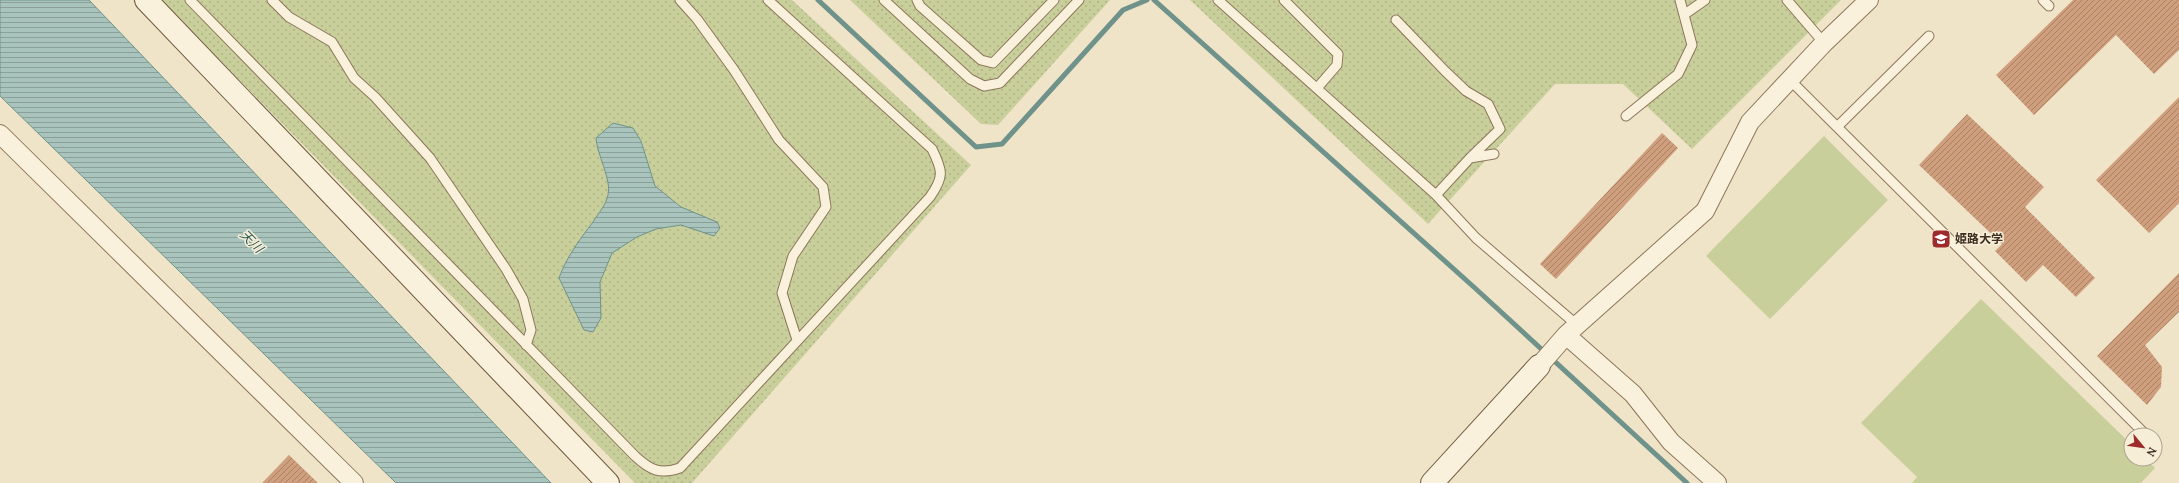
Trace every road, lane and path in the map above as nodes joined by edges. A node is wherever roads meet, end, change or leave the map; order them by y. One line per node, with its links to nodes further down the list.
1 (146, 0): 34 (street)
2 (190, 0): 30 (lane)
3 (272, 0): 30 (lane)
4 (680, 0): 29 (lane)
5 (768, 0): 29 (lane)
6 (884, 0): 9 (lane)
7 (917, 0): 8 (lane)
8 (1054, 0)
9 (1078, 0)
10 (1218, 0): 21 (lane)
11 (1284, 0): 21 (lane)
12 (1680, 0): 16 (lane)
13 (1705, 0): 16 (lane)
14 (1787, 0): 19 (lane)
15 (1869, 0): 19 (street)
16 (1685, 14): 22 (lane)
17 (1396, 20): 26 (lane)
18 (1929, 36): 23 (lane)
19 (1824, 42): 20 (street)
20 (1790, 80): 23 (lane); 28 (street)
21 (1318, 87): 27 (lane)
22 (1626, 116)
23 (1837, 127): 32 (lane)
24 (0, 134): 33 (street)
25 (1494, 154): 26 (lane)
26 (1470, 158): 27 (lane)
27 (1436, 195): 28 (lane)
28 (1571, 330): 31 (street); 36 (street)
29 (797, 340): 30 (lane)
30 (526, 345)
31 (1539, 366): 35 (street)
32 (2138, 427)
33 (354, 483)
34 (608, 483)
35 (1432, 483)
36 (1718, 483)

